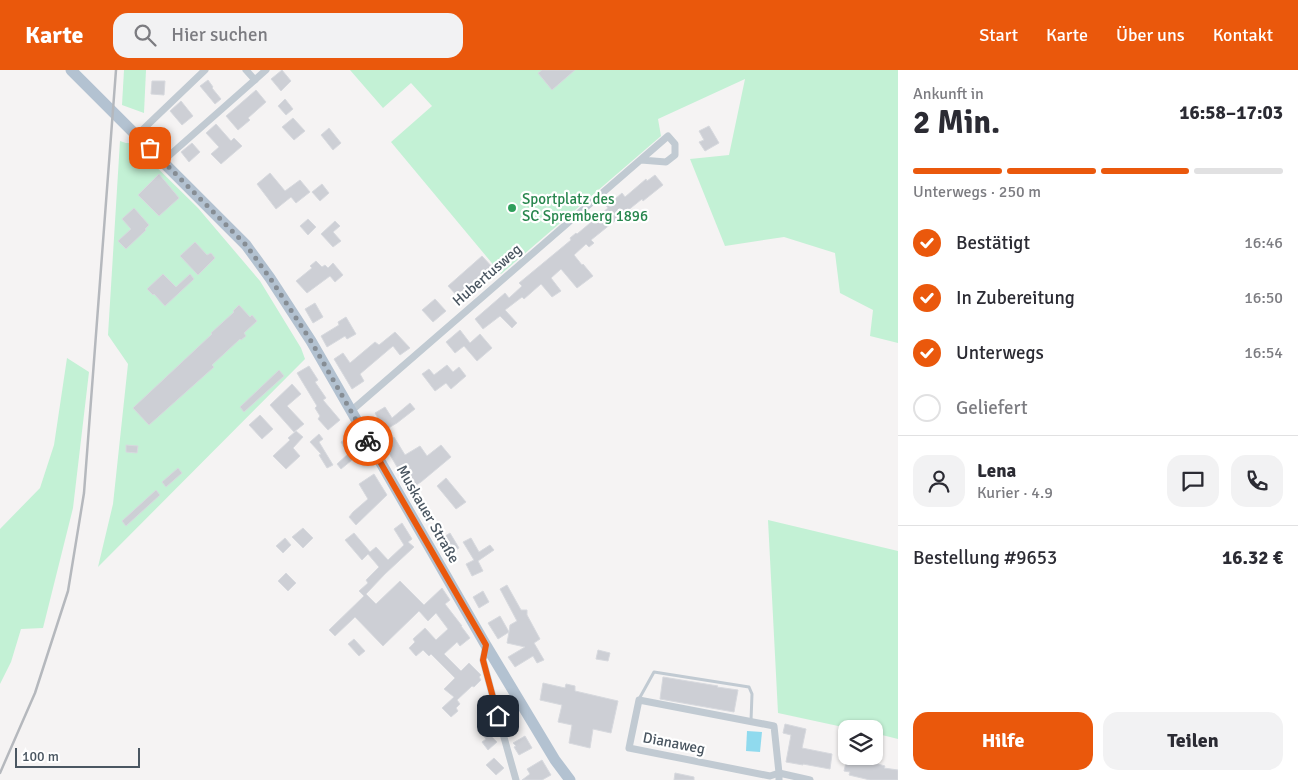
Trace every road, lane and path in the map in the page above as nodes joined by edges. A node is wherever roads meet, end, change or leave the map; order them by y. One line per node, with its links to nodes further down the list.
1 (71, 70): 6 (main road, Muskauer Straße)
2 (205, 70): 6 (street)
3 (246, 70): 5 (street)
4 (266, 70): 5 (street)
5 (255, 80): 8 (street)
6 (137, 135): 8 (main road, Muskauer Straße)
7 (641, 160): 7 (street, Hubertusweg); 9 (street, Hubertusweg)
8 (163, 161): 9 (main road, Muskauer Straße)
9 (351, 411): 10 (main road, Muskauer Straße)
10 (486, 645): 14 (street); 15 (main road, Muskauer Straße)
11 (639, 700): 12 (street); 12 (lane); 13 (street, Dianaweg)
12 (751, 722): 13 (street)
13 (779, 777): 16 (street)
14 (516, 780)
15 (570, 780)
16 (810, 780)

